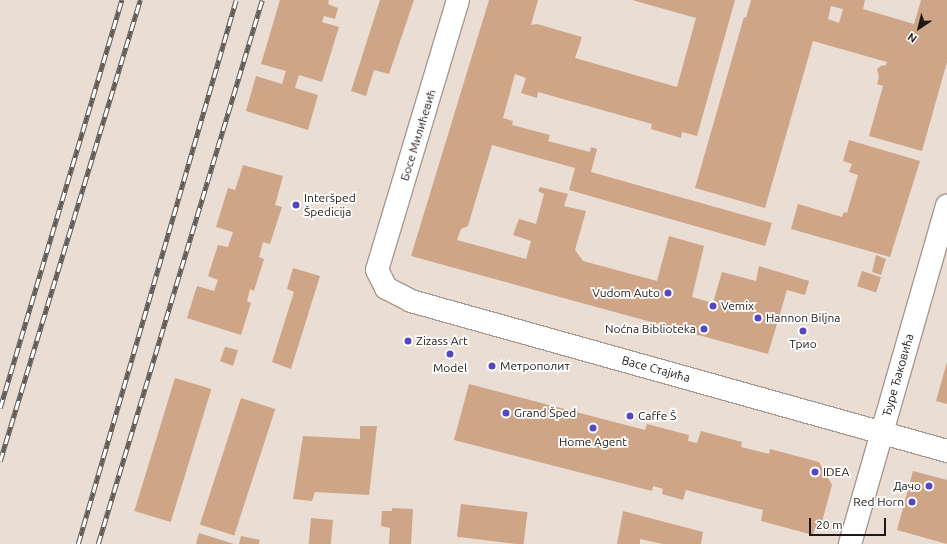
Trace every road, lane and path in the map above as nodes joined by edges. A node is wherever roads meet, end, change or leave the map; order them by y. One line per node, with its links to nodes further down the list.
1 (458, 0): 3 (street, Босе Милићевић)
2 (947, 206): 4 (street, Ђуре Ђаковића)
3 (377, 270): 4 (street, Васе Стајића)
4 (882, 432): 5 (street, Васе Стајића); 6 (street, Ђуре Ђаковића)
5 (947, 451)
6 (850, 544)

